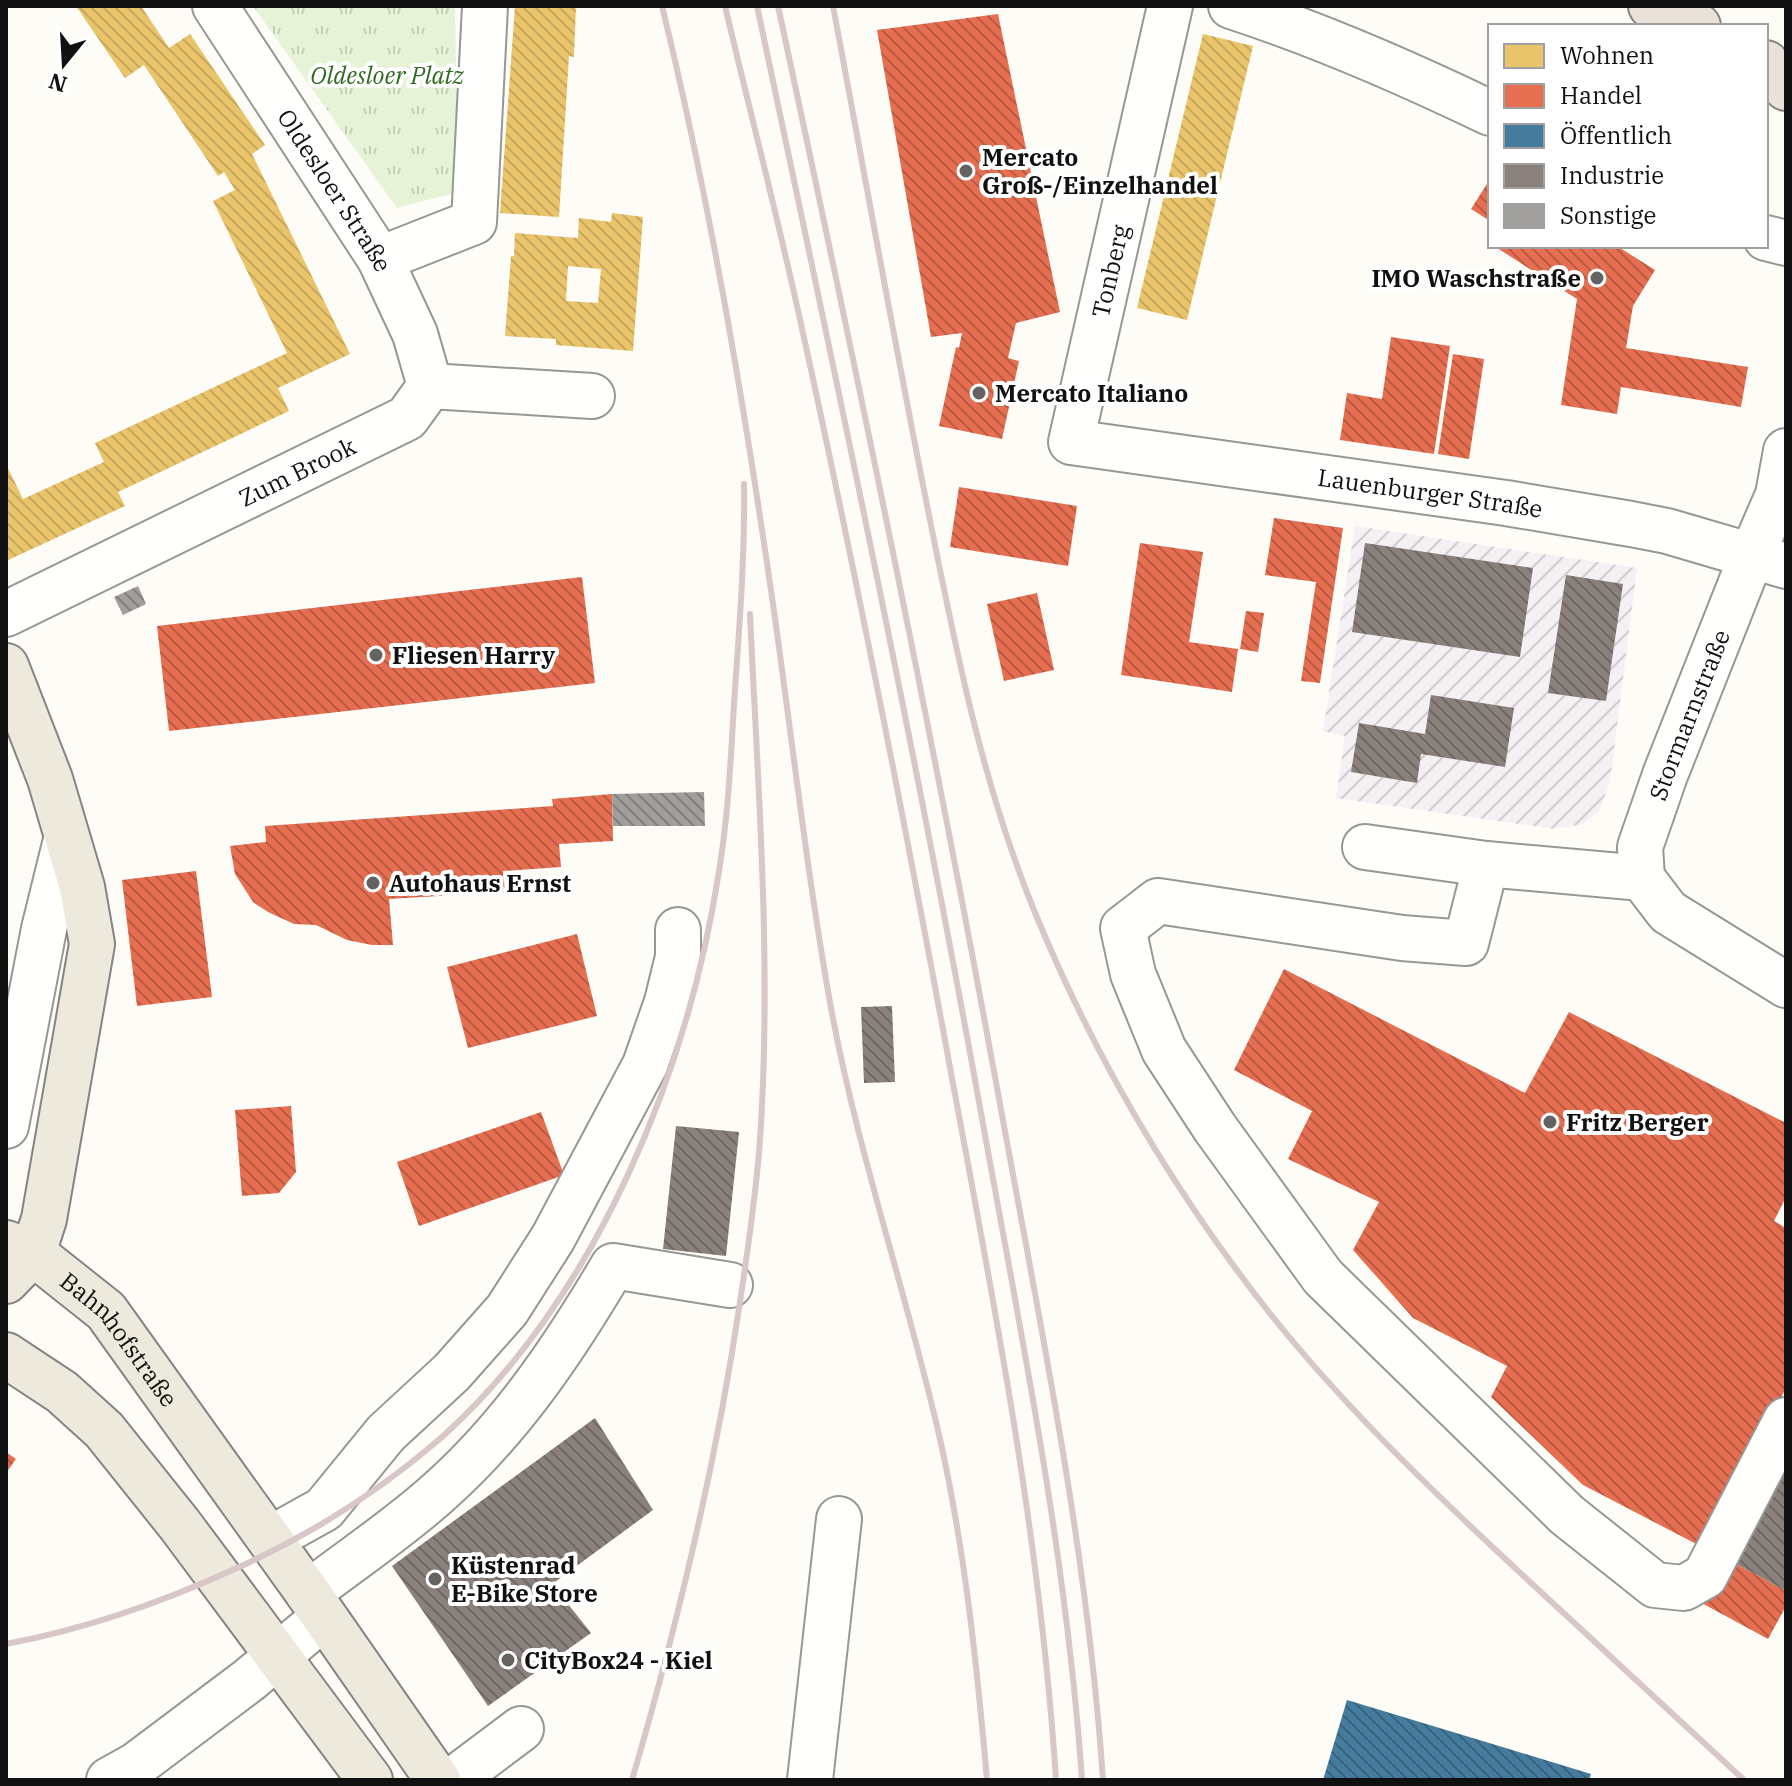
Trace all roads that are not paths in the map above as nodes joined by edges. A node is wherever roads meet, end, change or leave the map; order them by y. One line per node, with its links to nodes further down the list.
1 (215, 6): 10 (street, Oldesloer Straße)
2 (485, 6): 10 (street)
3 (1170, 6): 13 (street, Tonberg)
4 (1231, 6): 9 (street)
5 (1651, 6): 6 (highway)
6 (1693, 24)
7 (1768, 66): 8 (highway)
8 (1786, 88)
9 (1488, 112)
10 (380, 259): 11 (street, Oldesloer Straße)
11 (430, 386): 12 (street); 16 (street, Zum Brook)
12 (592, 396)
13 (1071, 442): 15 (street, Lauenburger Straße)
14 (1786, 451): 15 (street, Stormarnstraße)
15 (1769, 560): 21 (street, Stormarnstraße)
16 (6, 614)
17 (6, 666): 18 (main road, Bahnhofstraße)
18 (66, 840): 24 (street, Bahnhofstraße); 25 (main road, Bahnhofstraße)
19 (1365, 847): 20 (street)
20 (1486, 864): 21 (street); 28 (street)
21 (1642, 878): 23 (street)
22 (678, 930): 30 (street)
23 (1786, 985)
24 (6, 1126)
25 (15, 1259): 30 (main road, Bahnhofstraße)
26 (730, 1285): 31 (street)
27 (6, 1355): 32 (main road)
28 (1786, 1420)
29 (839, 1519): 38 (street)
30 (270, 1539): 31 (main road, Bahnhofstraße)
31 (316, 1605): 32 (street); 36 (main road, Bahnhofstraße)
32 (279, 1655): 34 (street); 35 (main road)
33 (521, 1729): 37 (street)
34 (109, 1780)
35 (370, 1780)
36 (438, 1780)
37 (453, 1780)
38 (810, 1780)

